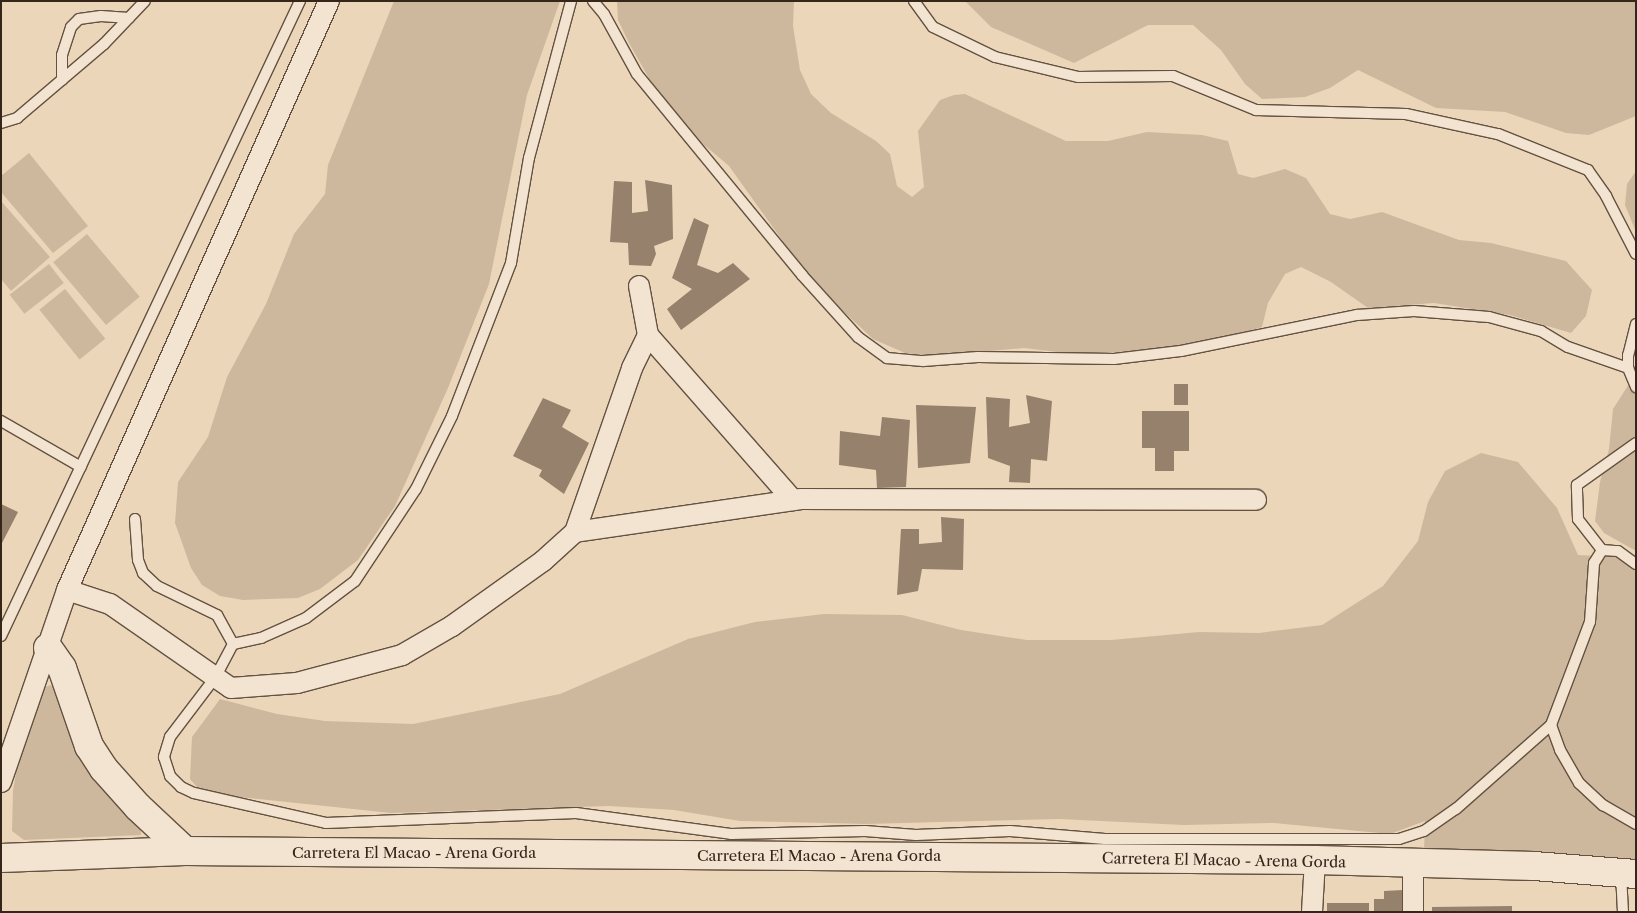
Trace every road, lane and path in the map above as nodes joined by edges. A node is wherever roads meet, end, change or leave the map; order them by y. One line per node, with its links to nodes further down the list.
1 (145, 1): 9 (lane)
2 (300, 1): 20 (lane)
3 (329, 1): 27 (street)
4 (571, 1): 29 (lane)
5 (593, 1): 8 (lane)
6 (604, 1): 8 (lane)
7 (914, 1): 12 (lane)
8 (604, 14): 16 (lane)
9 (129, 18): 10 (lane); 10 (lane)
10 (62, 80): 11 (lane)
11 (1, 123)
12 (1636, 254)
13 (639, 286): 15 (street)
14 (1636, 324): 16 (lane)
15 (648, 336): 21 (street); 24 (street)
16 (1628, 368): 17 (lane)
17 (1636, 387)
18 (1, 421): 20 (lane)
19 (1636, 443): 25 (lane)
20 (81, 467): 28 (lane)
21 (793, 500): 22 (street); 24 (street)
22 (1256, 500)
23 (134, 519): 29 (lane)
24 (575, 532): 31 (street)
25 (1602, 550): 26 (lane); 32 (lane)
26 (1636, 564)
27 (67, 590): 30 (street); 31 (street)
28 (1, 636)
29 (233, 644): 31 (lane)
30 (48, 648): 33 (street); 35 (street)
31 (214, 679): 32 (lane)
32 (1551, 725): 34 (lane)
33 (1, 782)
34 (1636, 824)
35 (185, 851): 36 (street, Carretera El Macao - Arena Gorda); 37 (street, Carretera El Macao - Arena Gorda)
36 (1, 858)
37 (1315, 860): 38 (street, Carretera El Macao - Arena Gorda); 40 (street)
38 (1413, 862): 39 (street, Carretera El Macao - Arena Gorda); 41 (street)
39 (1628, 874): 42 (lane)
40 (1312, 912)
41 (1413, 912)
42 (1623, 912)

